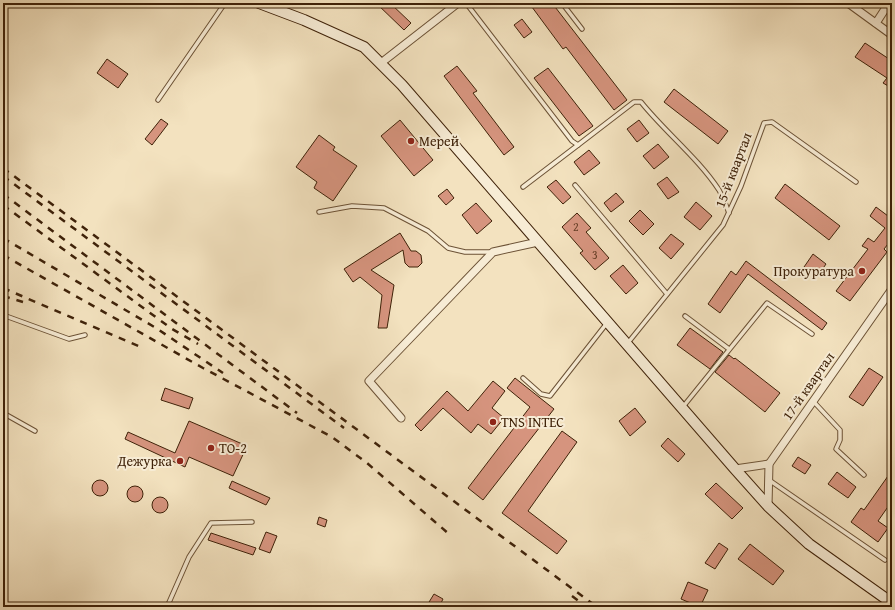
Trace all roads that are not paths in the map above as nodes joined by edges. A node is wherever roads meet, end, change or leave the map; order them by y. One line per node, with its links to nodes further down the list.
1 (225, 3): 12 (lane)
2 (260, 3): 11 (street)
3 (458, 3): 11 (street)
4 (466, 3): 13 (lane)
5 (562, 3): 9 (lane)
6 (848, 3): 8 (street)
7 (889, 3): 8 (street)
8 (876, 23): 10 (street)
9 (582, 30)
10 (892, 35)
11 (381, 64): 19 (street)
12 (158, 100)
13 (578, 145): 16 (lane); 18 (lane)
14 (856, 182): 18 (lane, 15-й квартал)
15 (575, 185): 22 (lane)
16 (523, 187)
17 (319, 212): 20 (lane)
18 (729, 213): 22 (lane, 15-й квартал)
19 (538, 242): 20 (street); 25 (street)
20 (493, 252): 34 (street)
21 (892, 289): 31 (street, 17-й квартал)
22 (667, 294): 28 (lane, 15-й квартал)
23 (3, 315): 27 (lane)
24 (685, 316): 29 (lane)
25 (608, 323): 28 (street); 30 (lane)
26 (812, 334): 29 (lane)
27 (84, 335)
28 (627, 345): 32 (street)
29 (729, 349): 32 (lane)
30 (523, 378)
31 (813, 401): 36 (street, 17-й квартал); 38 (lane)
32 (682, 408): 37 (street)
33 (3, 413): 35 (lane)
34 (401, 418)
35 (35, 431)
36 (769, 464): 37 (street); 39 (street)
37 (734, 470): 40 (street)
38 (864, 475)
39 (768, 480): 40 (street); 42 (lane)
40 (768, 506): 43 (street)
41 (252, 522): 44 (lane)
42 (885, 560)
43 (892, 603)
44 (167, 607)

